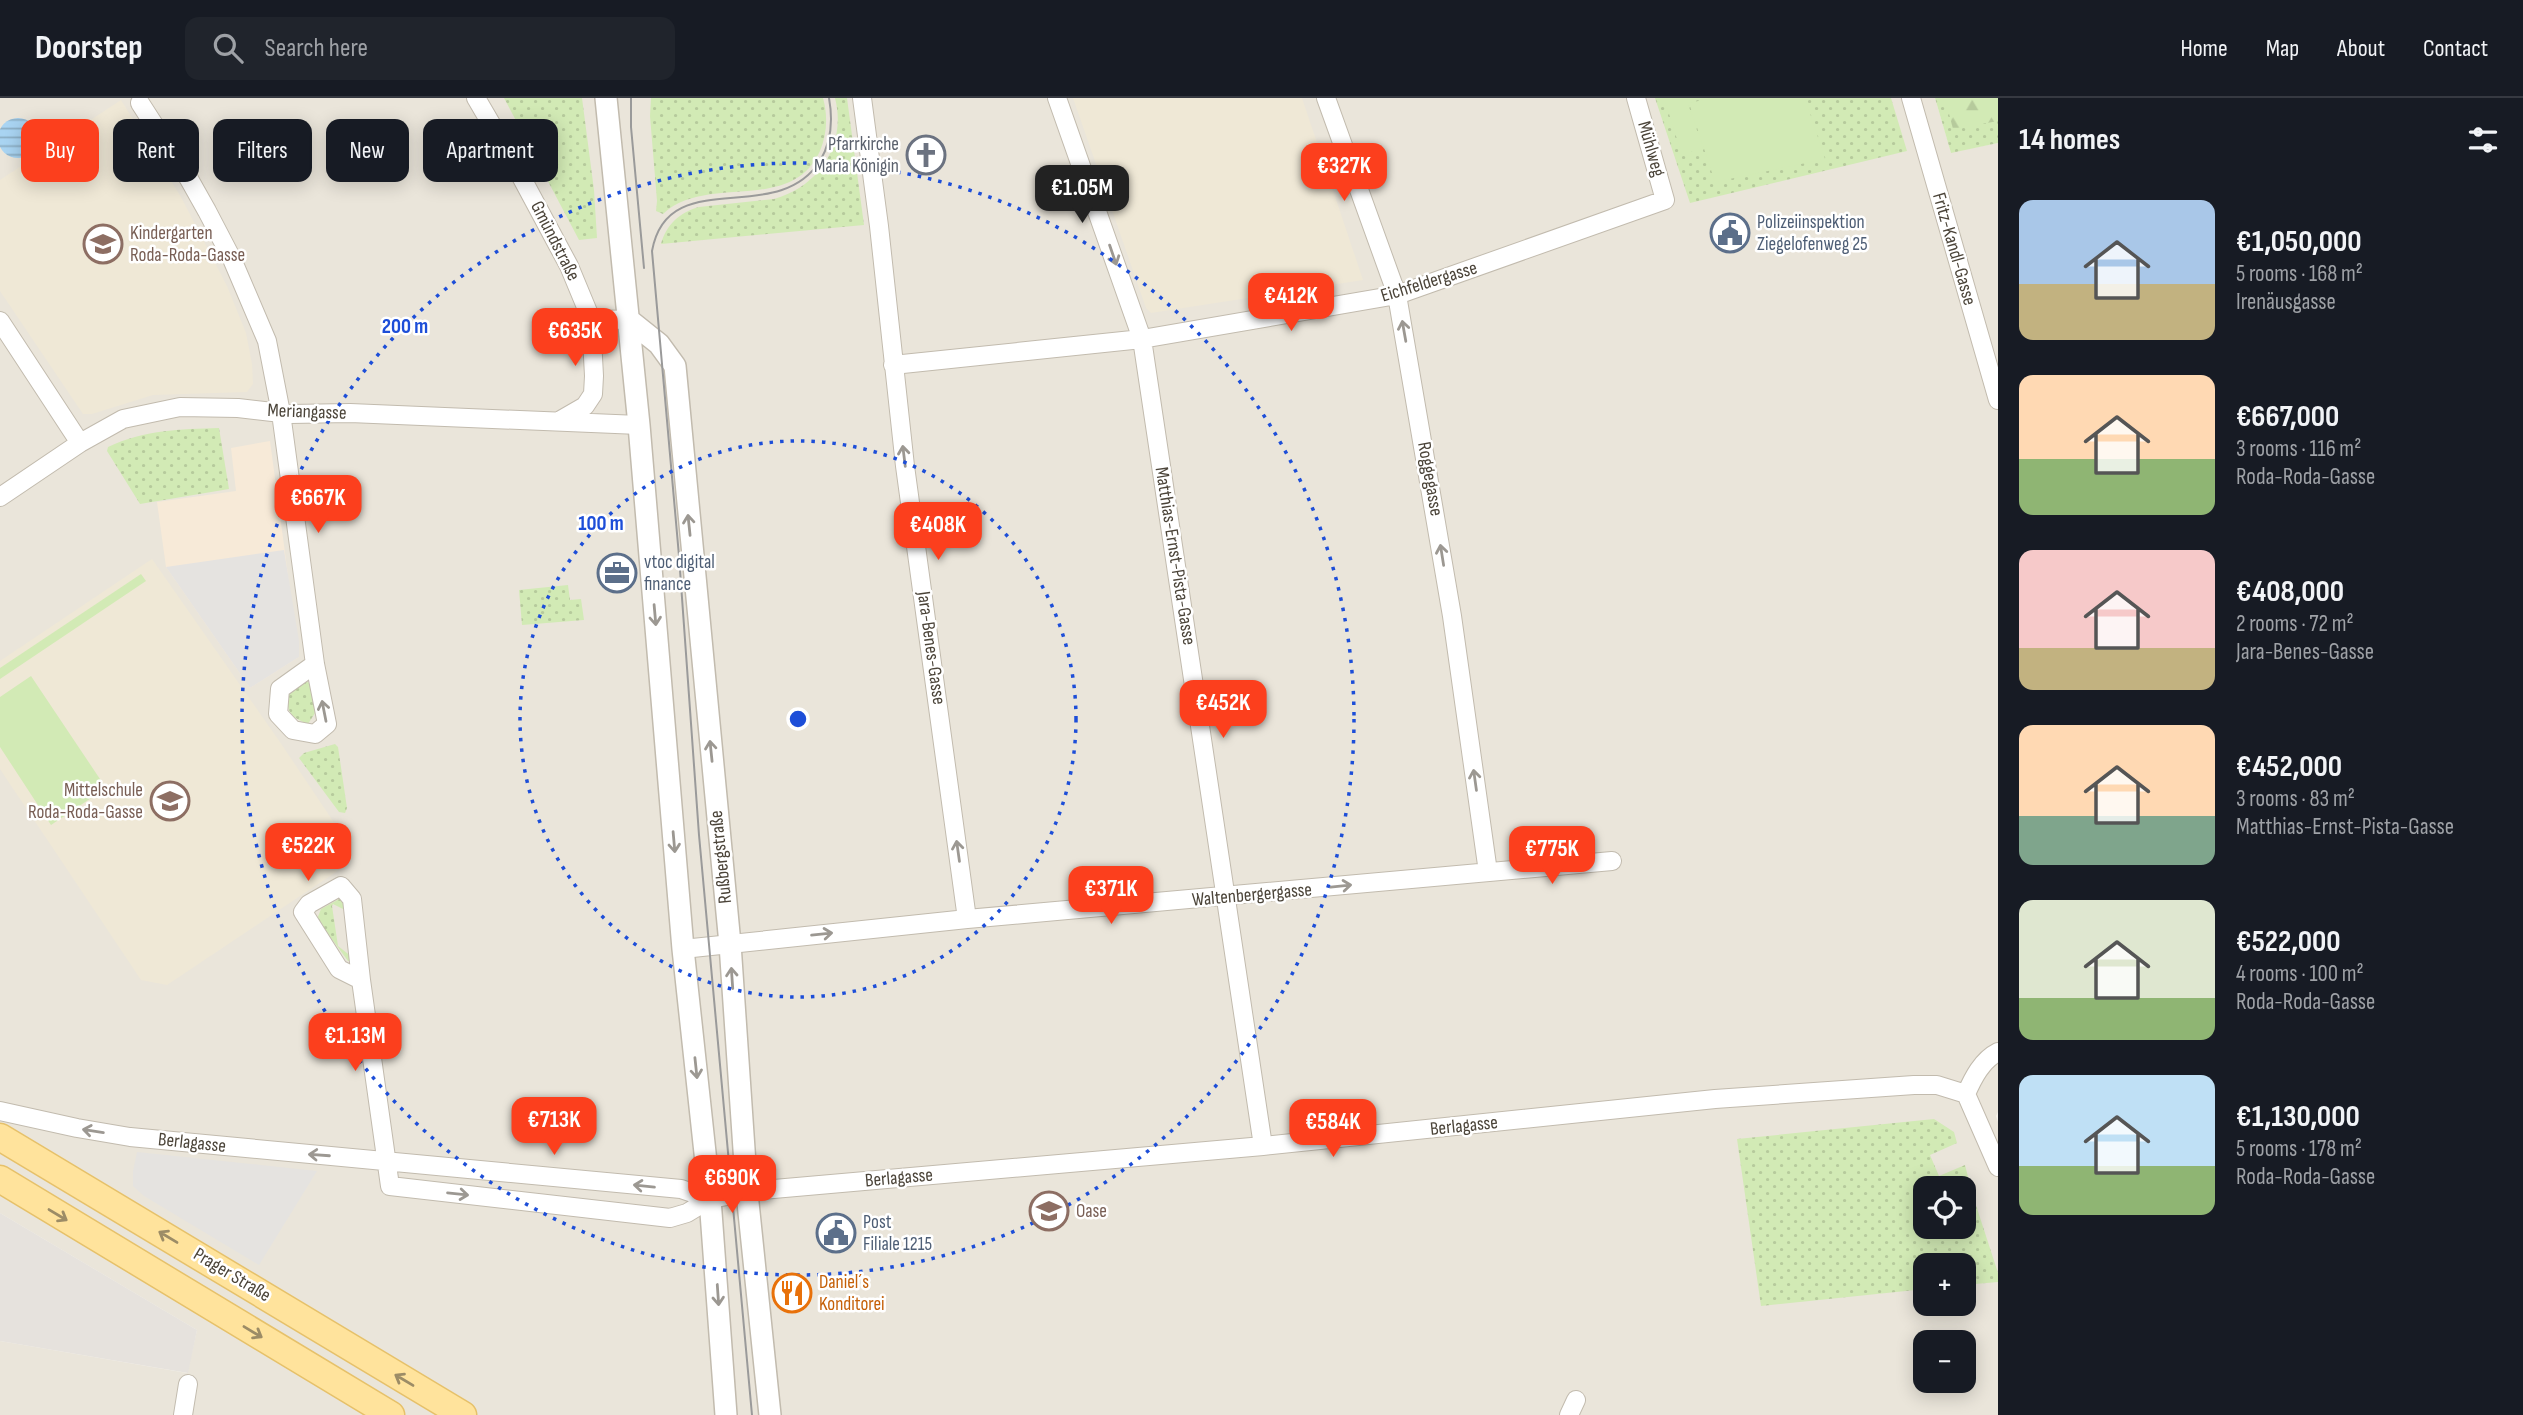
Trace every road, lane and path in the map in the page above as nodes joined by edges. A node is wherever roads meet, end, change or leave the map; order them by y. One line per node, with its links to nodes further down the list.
1 (476, 98): 11 (street, Gmündstraße)
2 (606, 98): 12 (street)
3 (862, 98): 15 (street, Jara-Benes-Gasse)
4 (1058, 98): 14 (street, Matthias-Ernst-Pista-Gasse, one-way to 14)
5 (1326, 98): 10 (street, Roggegasse)
6 (1636, 98): 9 (street, Mühlweg)
7 (1911, 98): 16 (street, Fritz-Kandl-Gasse)
8 (140, 103): 17 (street)
9 (1665, 200): 10 (street, Eichfeldergasse)
10 (1397, 295): 14 (street, Eichfeldergasse); 24 (street, Roggegasse, one-way to 10)
11 (591, 319): 12 (street); 18 (street, Gmündstraße)
12 (629, 320): 19 (street); 27 (street, Rußbergstraße, one-way to 12)
13 (0, 321): 20 (street)
14 (1142, 339): 15 (street, Eichfeldergasse); 25 (street, Matthias-Ernst-Pista-Gasse)
15 (893, 365): 26 (street, Jara-Benes-Gasse, one-way to 15)
16 (1998, 400)
17 (281, 412): 18 (street, Meriangasse); 20 (street, Meriangasse); 22 (street)
18 (559, 421): 19 (street, Meriangasse)
19 (639, 425): 28 (street, one-way to 28)
20 (80, 443): 21 (street, Meriangasse)
21 (0, 497)
22 (316, 664)
23 (1612, 861): 24 (street, Waltenbergergasse)
24 (1488, 872): 25 (street, Waltenbergergasse, one-way to 24)
25 (1227, 897): 26 (street, Waltenbergergasse); 34 (street, Matthias-Ernst-Pista-Gasse)
26 (967, 919): 27 (street, Waltenbergergasse, one-way to 26)
27 (730, 944): 28 (street, Waltenbergergasse); 38 (street, Rußbergstraße, one-way to 27)
28 (683, 949): 39 (street, one-way to 39)
29 (362, 980): 29 (street); 35 (street)
30 (1998, 1052): 31 (street)
31 (1966, 1094): 34 (street, Berlagasse); 36 (street)
32 (0, 1111): 35 (street, Berlagasse, one-way to 32)
33 (0, 1137): 43 (main road, Prager Straße, one-way to 33)
34 (1263, 1146): 38 (street, Berlagasse)
35 (387, 1160): 39 (street, Berlagasse, one-way to 35); 39 (street, Berlagasse, one-way to 39)
36 (1998, 1167)
37 (0, 1179): 42 (main road, Prager Straße, one-way to 42)
38 (747, 1192): 39 (street, Berlagasse); 45 (street, Rußbergstraße)
39 (710, 1199): 44 (street, one-way to 44)
40 (188, 1384): 41 (street)
41 (183, 1415)
42 (391, 1415)
43 (463, 1415)
44 (726, 1415)
45 (769, 1415)

